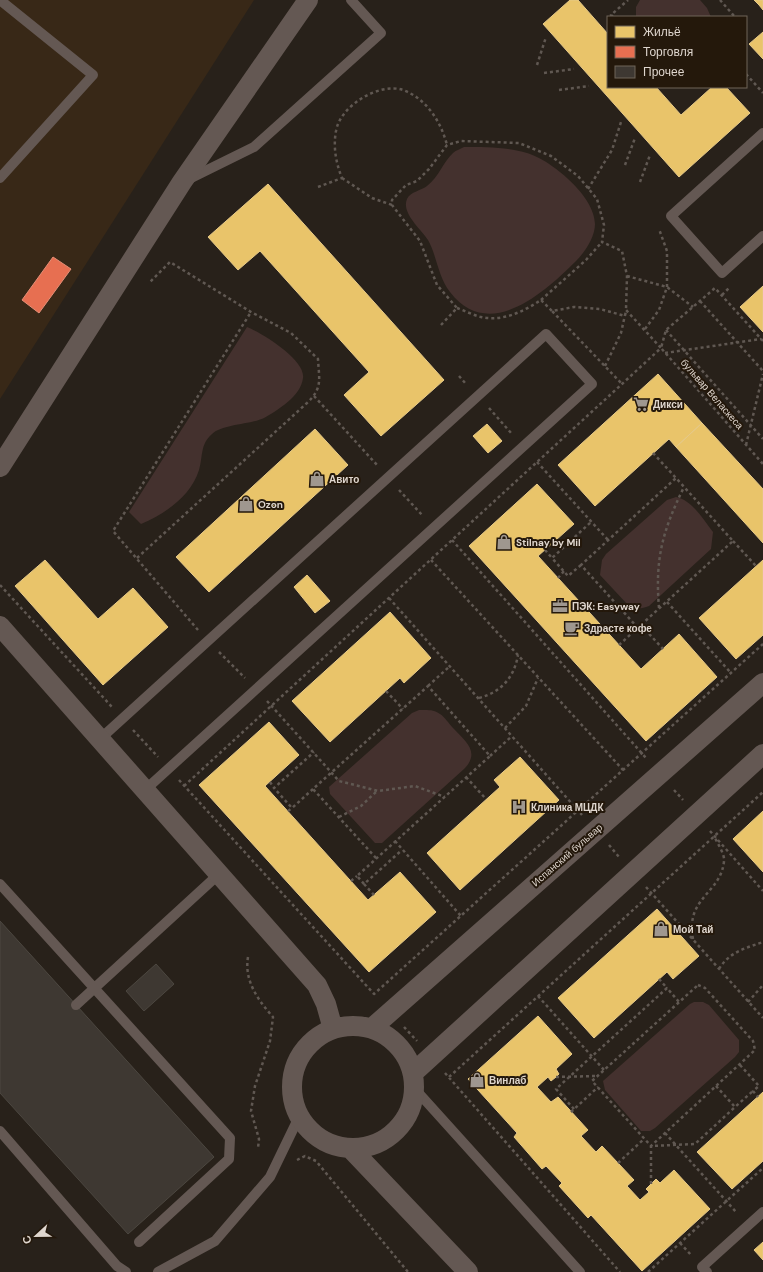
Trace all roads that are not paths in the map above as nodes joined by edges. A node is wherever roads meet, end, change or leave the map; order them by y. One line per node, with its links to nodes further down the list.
1 (0, 0): 5 (lane)
2 (308, 0): 6 (street)
3 (351, 0): 6 (lane)
4 (763, 133): 7 (lane)
5 (0, 178)
6 (182, 182): 8 (street)
7 (763, 236)
8 (0, 467)
9 (0, 626): 11 (street)
10 (763, 683): 18 (street, Испанский бульвар)
11 (100, 739): 13 (street); 13 (lane)
12 (763, 754): 20 (street)
13 (145, 790): 14 (street)
14 (219, 874): 16 (lane); 19 (street)
15 (0, 884): 16 (lane)
16 (94, 988): 17 (lane); 25 (lane)
17 (76, 1004)
18 (372, 1028): 19 (street); 20 (street)
19 (333, 1029): 21 (street)
20 (414, 1081): 23 (street); 29 (lane)
21 (299, 1117): 23 (street); 27 (lane)
22 (0, 1131): 26 (lane)
23 (351, 1149): 28 (street)
24 (763, 1212): 30 (lane)
25 (139, 1242)
26 (126, 1272)
27 (158, 1272)
28 (468, 1272)
29 (580, 1272)
30 (707, 1272)

